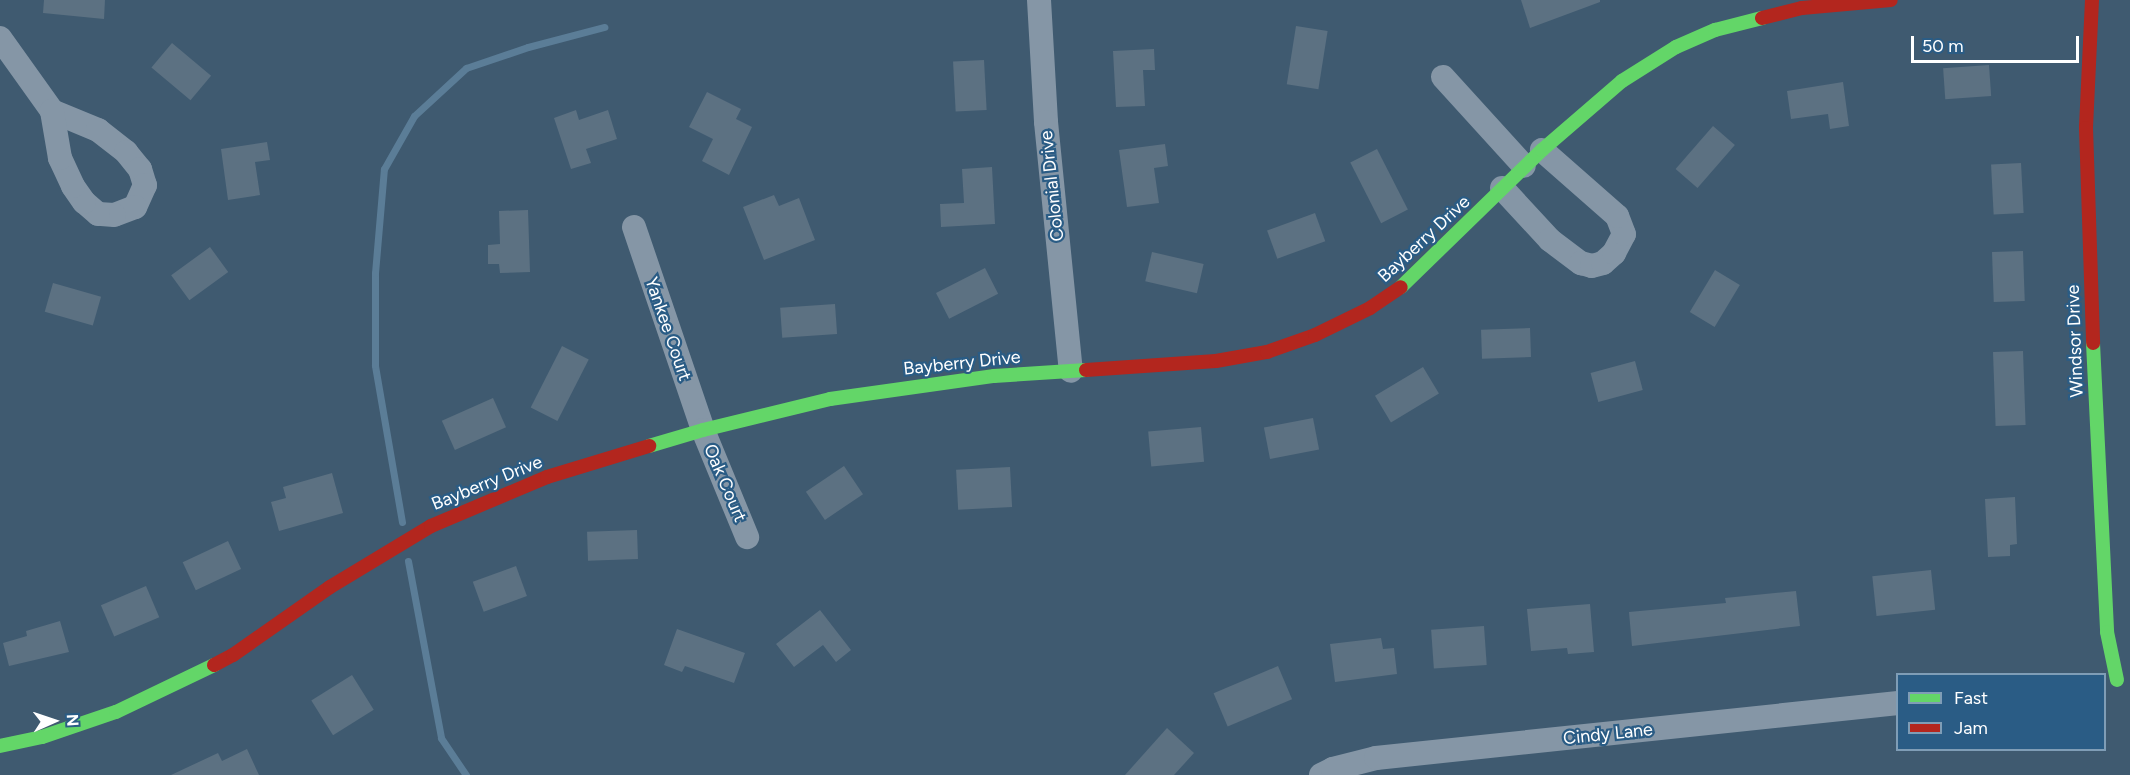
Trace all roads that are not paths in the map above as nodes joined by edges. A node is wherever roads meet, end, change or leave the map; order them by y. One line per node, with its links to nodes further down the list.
1 (1039, 0): 10 (street, Colonial Drive)
2 (1891, 0): 7 (street, Bayberry Drive)
3 (2092, 0): 13 (street, Windsor Drive)
4 (0, 38): 6 (street)
5 (1443, 77): 7 (street)
6 (52, 111): 6 (street)
7 (1533, 158): 8 (street, Bayberry Drive); 8 (street)
8 (1502, 188): 10 (street, Bayberry Drive)
9 (634, 227): 11 (street, Yankee Court)
10 (1071, 371): 11 (street, Bayberry Drive)
11 (703, 430): 12 (street, Oak Court); 15 (street, Bayberry Drive)
12 (747, 537)
13 (2117, 680)
14 (1896, 703): 16 (street, Cindy Lane)
15 (0, 746)
16 (1321, 775)

